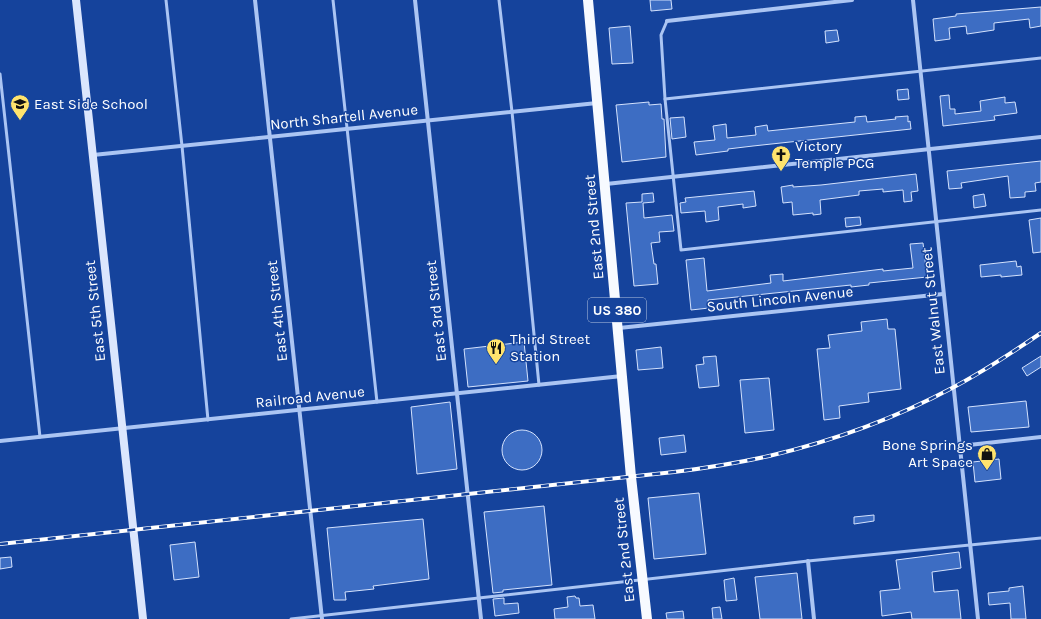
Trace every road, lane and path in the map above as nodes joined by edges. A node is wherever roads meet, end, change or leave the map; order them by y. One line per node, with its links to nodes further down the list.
1 (76, 0): 23 (street, East 5th Street)
2 (166, 0): 21 (lane)
3 (255, 0): 19 (street, East 4th Street)
4 (333, 0): 18 (lane)
5 (415, 0): 17 (street, East 3rd Street)
6 (499, 0): 16 (lane)
7 (588, 0): 15 (main road, East 2nd Street / US 380)
8 (852, 0): 10 (street)
9 (912, 0): 12 (street, East Walnut Street)
10 (667, 21): 14 (lane)
11 (1041, 58): 12 (lane)
12 (921, 72): 14 (lane); 22 (street, East Walnut Street)
13 (0, 74): 37 (lane)
14 (665, 99): 24 (lane)
15 (598, 103): 16 (street, North Shartell Avenue); 25 (main road, East 2nd Street / US 380)
16 (512, 112): 17 (street, North Shartell Avenue); 31 (lane)
17 (427, 121): 18 (street, North Shartell Avenue); 32 (street, East 3rd Street)
18 (346, 129): 19 (street, North Shartell Avenue); 33 (lane)
19 (270, 137): 21 (street, North Shartell Avenue); 34 (street, East 4th Street)
20 (1041, 137): 22 (street)
21 (182, 146): 23 (street, North Shartell Avenue); 35 (lane)
22 (929, 149): 24 (street); 27 (street, East Walnut Street)
23 (93, 155): 36 (street, East 5th Street)
24 (673, 177): 25 (street); 27 (lane)
25 (605, 184): 29 (main road, East 2nd Street / US 380)
26 (1041, 210): 27 (lane)
27 (936, 222): 28 (street, East Walnut Street)
28 (944, 294): 29 (street, South Lincoln Avenue); 40 (street, East Walnut Street)
29 (618, 328): 30 (main road, East 2nd Street / US 380)
30 (623, 376): 31 (street, Railroad Avenue); 44 (main road, East 2nd Street / US 380)
31 (539, 385): 32 (street, Railroad Avenue)
32 (457, 394): 33 (street, Railroad Avenue); 45 (street, East 3rd Street)
33 (377, 402): 34 (street, Railroad Avenue)
34 (300, 410): 35 (street, Railroad Avenue); 46 (street, East 4th Street)
35 (208, 420): 36 (street, Railroad Avenue)
36 (122, 429): 37 (street, Railroad Avenue); 47 (street, East 5th Street)
37 (40, 437): 39 (street, Railroad Avenue)
38 (1041, 437): 40 (street)
39 (0, 441)
40 (960, 446): 42 (street, East Walnut Street)
41 (1041, 538): 42 (lane)
42 (970, 545): 43 (lane); 52 (street, East Walnut Street)
43 (808, 561): 44 (lane); 51 (street)
44 (642, 581): 45 (lane); 50 (main road, East 2nd Street / US 380)
45 (479, 599): 46 (lane); 49 (street, East 3rd Street)
46 (321, 617): 48 (lane)
47 (143, 619)
48 (291, 619)
49 (481, 619)
50 (647, 619)
51 (814, 619)
52 (978, 619)

